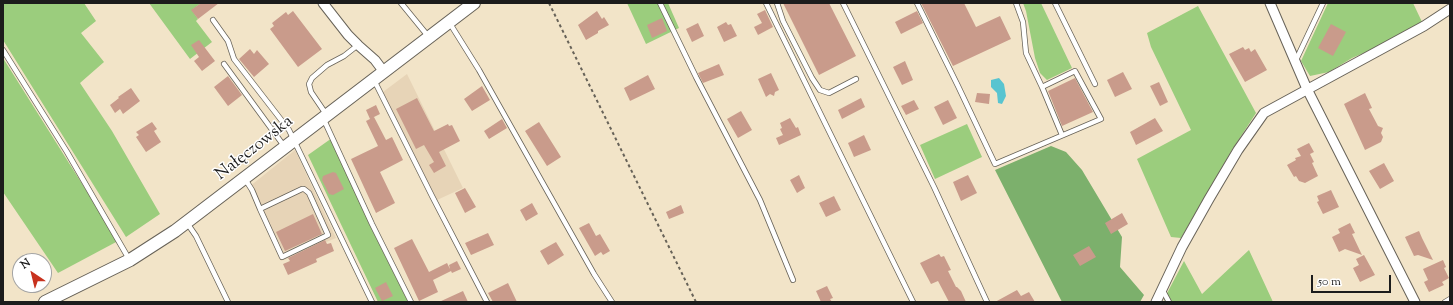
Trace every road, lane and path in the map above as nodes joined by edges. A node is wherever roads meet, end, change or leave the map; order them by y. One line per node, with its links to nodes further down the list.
1 (323, 3): 18 (street)
2 (401, 3): 17 (lane)
3 (474, 3): 16 (main road, Nałęczowska)
4 (549, 3): 44 (path)
5 (660, 3): 35 (lane)
6 (766, 3): 45 (lane)
7 (777, 3): 23 (lane)
8 (843, 3): 46 (lane)
9 (917, 3): 29 (lane)
10 (1016, 3): 26 (lane)
11 (1055, 3): 25 (lane)
12 (1270, 3): 20 (street)
13 (1323, 3): 20 (lane)
14 (1450, 9): 27 (street)
15 (213, 20): 30 (lane)
16 (449, 22): 17 (main road, Nałęczowska); 43 (lane)
17 (429, 38): 22 (main road, Nałęczowska)
18 (358, 45): 22 (street); 28 (lane)
19 (3, 50): 34 (lane)
20 (1295, 62): 27 (street)
21 (224, 64): 30 (lane)
22 (384, 72): 24 (main road, Nałęczowska)
23 (856, 79)
24 (374, 80): 28 (main road, Nałęczowska); 42 (lane)
25 (1095, 84)
26 (1042, 87): 29 (lane); 29 (lane)
27 (1307, 89): 36 (street); 49 (street)
28 (325, 117): 30 (main road, Nałęczowska); 41 (lane)
29 (1062, 135)
30 (289, 144): 31 (main road, Nałęczowska); 40 (lane)
31 (245, 178): 32 (lane); 33 (main road, Nałęczowska)
32 (260, 209): 32 (lane)
33 (187, 223): 34 (main road, Nałęczowska); 39 (lane)
34 (130, 260): 38 (main road, Nałęczowska)
35 (793, 280)
36 (1162, 289): 47 (street); 48 (lane)
37 (1450, 300): 50 (lane)
38 (46, 302)
39 (228, 302)
40 (372, 302)
41 (411, 302)
42 (487, 302)
43 (612, 302)
44 (696, 302)
45 (913, 302)
46 (987, 302)
47 (1156, 302)
48 (1169, 302)
49 (1415, 302)
50 (1445, 302)

